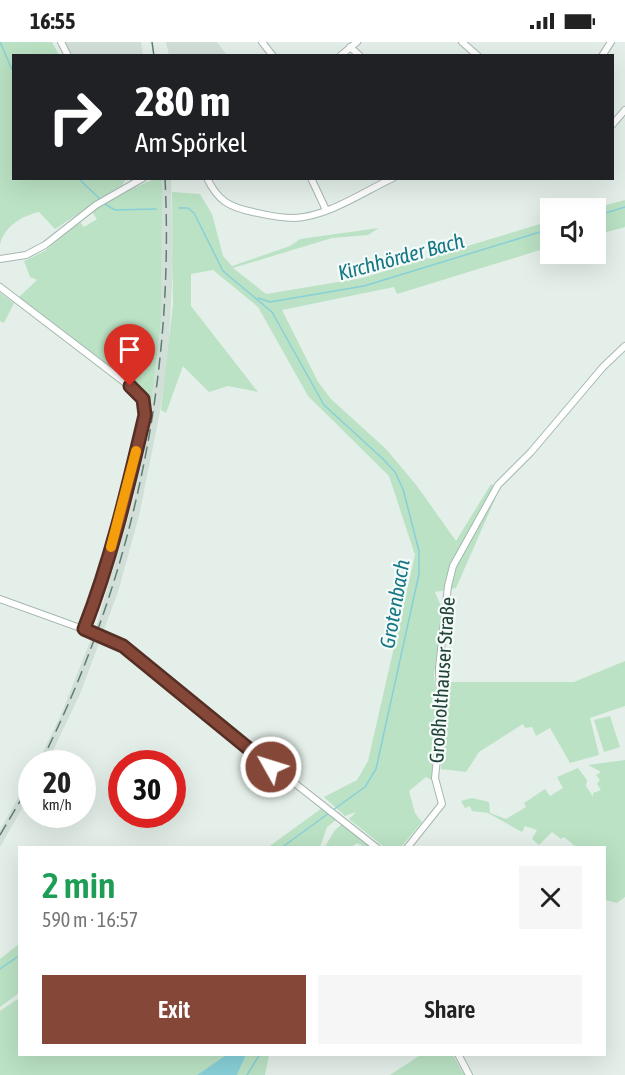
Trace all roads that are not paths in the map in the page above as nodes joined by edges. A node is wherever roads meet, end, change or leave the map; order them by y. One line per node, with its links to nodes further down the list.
1 (262, 42): 5 (street)
2 (357, 42): 4 (street)
3 (462, 42): 8 (street)
4 (350, 47): 6 (street); 7 (street)
5 (271, 54)
6 (341, 54)
7 (358, 54)
8 (476, 54)
9 (625, 110): 10 (street)
10 (614, 123)
11 (208, 180): 15 (street)
12 (312, 180): 15 (street)
13 (390, 180): 15 (street)
14 (130, 181): 16 (street)
15 (326, 210)
16 (0, 259)
17 (0, 287): 20 (street)
18 (625, 346): 22 (street, Großholthauser Straße)
19 (0, 599): 20 (street)
20 (84, 629): 21 (street, bridge)
21 (374, 846)
22 (409, 846)
23 (459, 1056): 24 (street)
24 (469, 1075)

